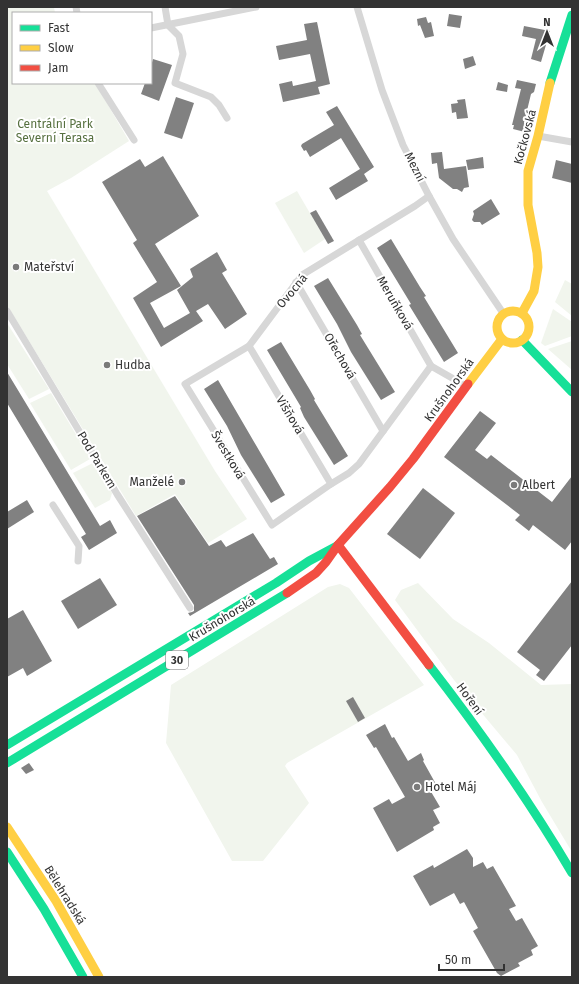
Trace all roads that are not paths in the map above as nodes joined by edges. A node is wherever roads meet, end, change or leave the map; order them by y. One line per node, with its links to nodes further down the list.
1 (165, 7): 5 (street)
2 (253, 7): 5 (street)
3 (357, 7): 12 (street, Mezní)
4 (572, 15): 9 (main road, Kočkovská)
5 (168, 25): 6 (street); 8 (street)
6 (152, 28)
7 (99, 84): 10 (street)
8 (227, 118)
9 (538, 136): 11 (street); 17 (main road, Kočkovská)
10 (134, 140)
11 (572, 142)
12 (429, 196): 13 (street, Ovocná); 16 (street, Mezní)
13 (359, 240): 14 (street, Ovocná); 21 (street, Meruňková)
14 (296, 282): 20 (street, Ovocná); 25 (street, Ořechová)
15 (7, 311): 30 (street, Pod Parkem)
16 (503, 313): 17 (main road); 18 (main road)
17 (522, 313): 19 (main road)
18 (502, 339): 19 (main road); 23 (main road, Krušnohorská)
19 (522, 340): 24 (main road)
20 (249, 346): 22 (street, Ovocná); 26 (street, Višňová)
21 (431, 366): 23 (street); 25 (street)
22 (185, 384): 26 (street, Švestková)
23 (466, 386): 28 (main road, Krušnohorská)
24 (572, 392)
25 (383, 431): 26 (street)
26 (331, 484)
27 (53, 506): 29 (street)
28 (338, 545): 31 (main road, Krušnohorská / 30); 32 (main road, Krušnohorská / 30); 35 (main road, Hoření)
29 (78, 561)
30 (190, 608)
31 (7, 745)
32 (7, 763)
33 (7, 827): 37 (main road, Bělehradská)
34 (7, 852): 36 (main road)
35 (572, 874)
36 (83, 977)
37 (99, 977)

